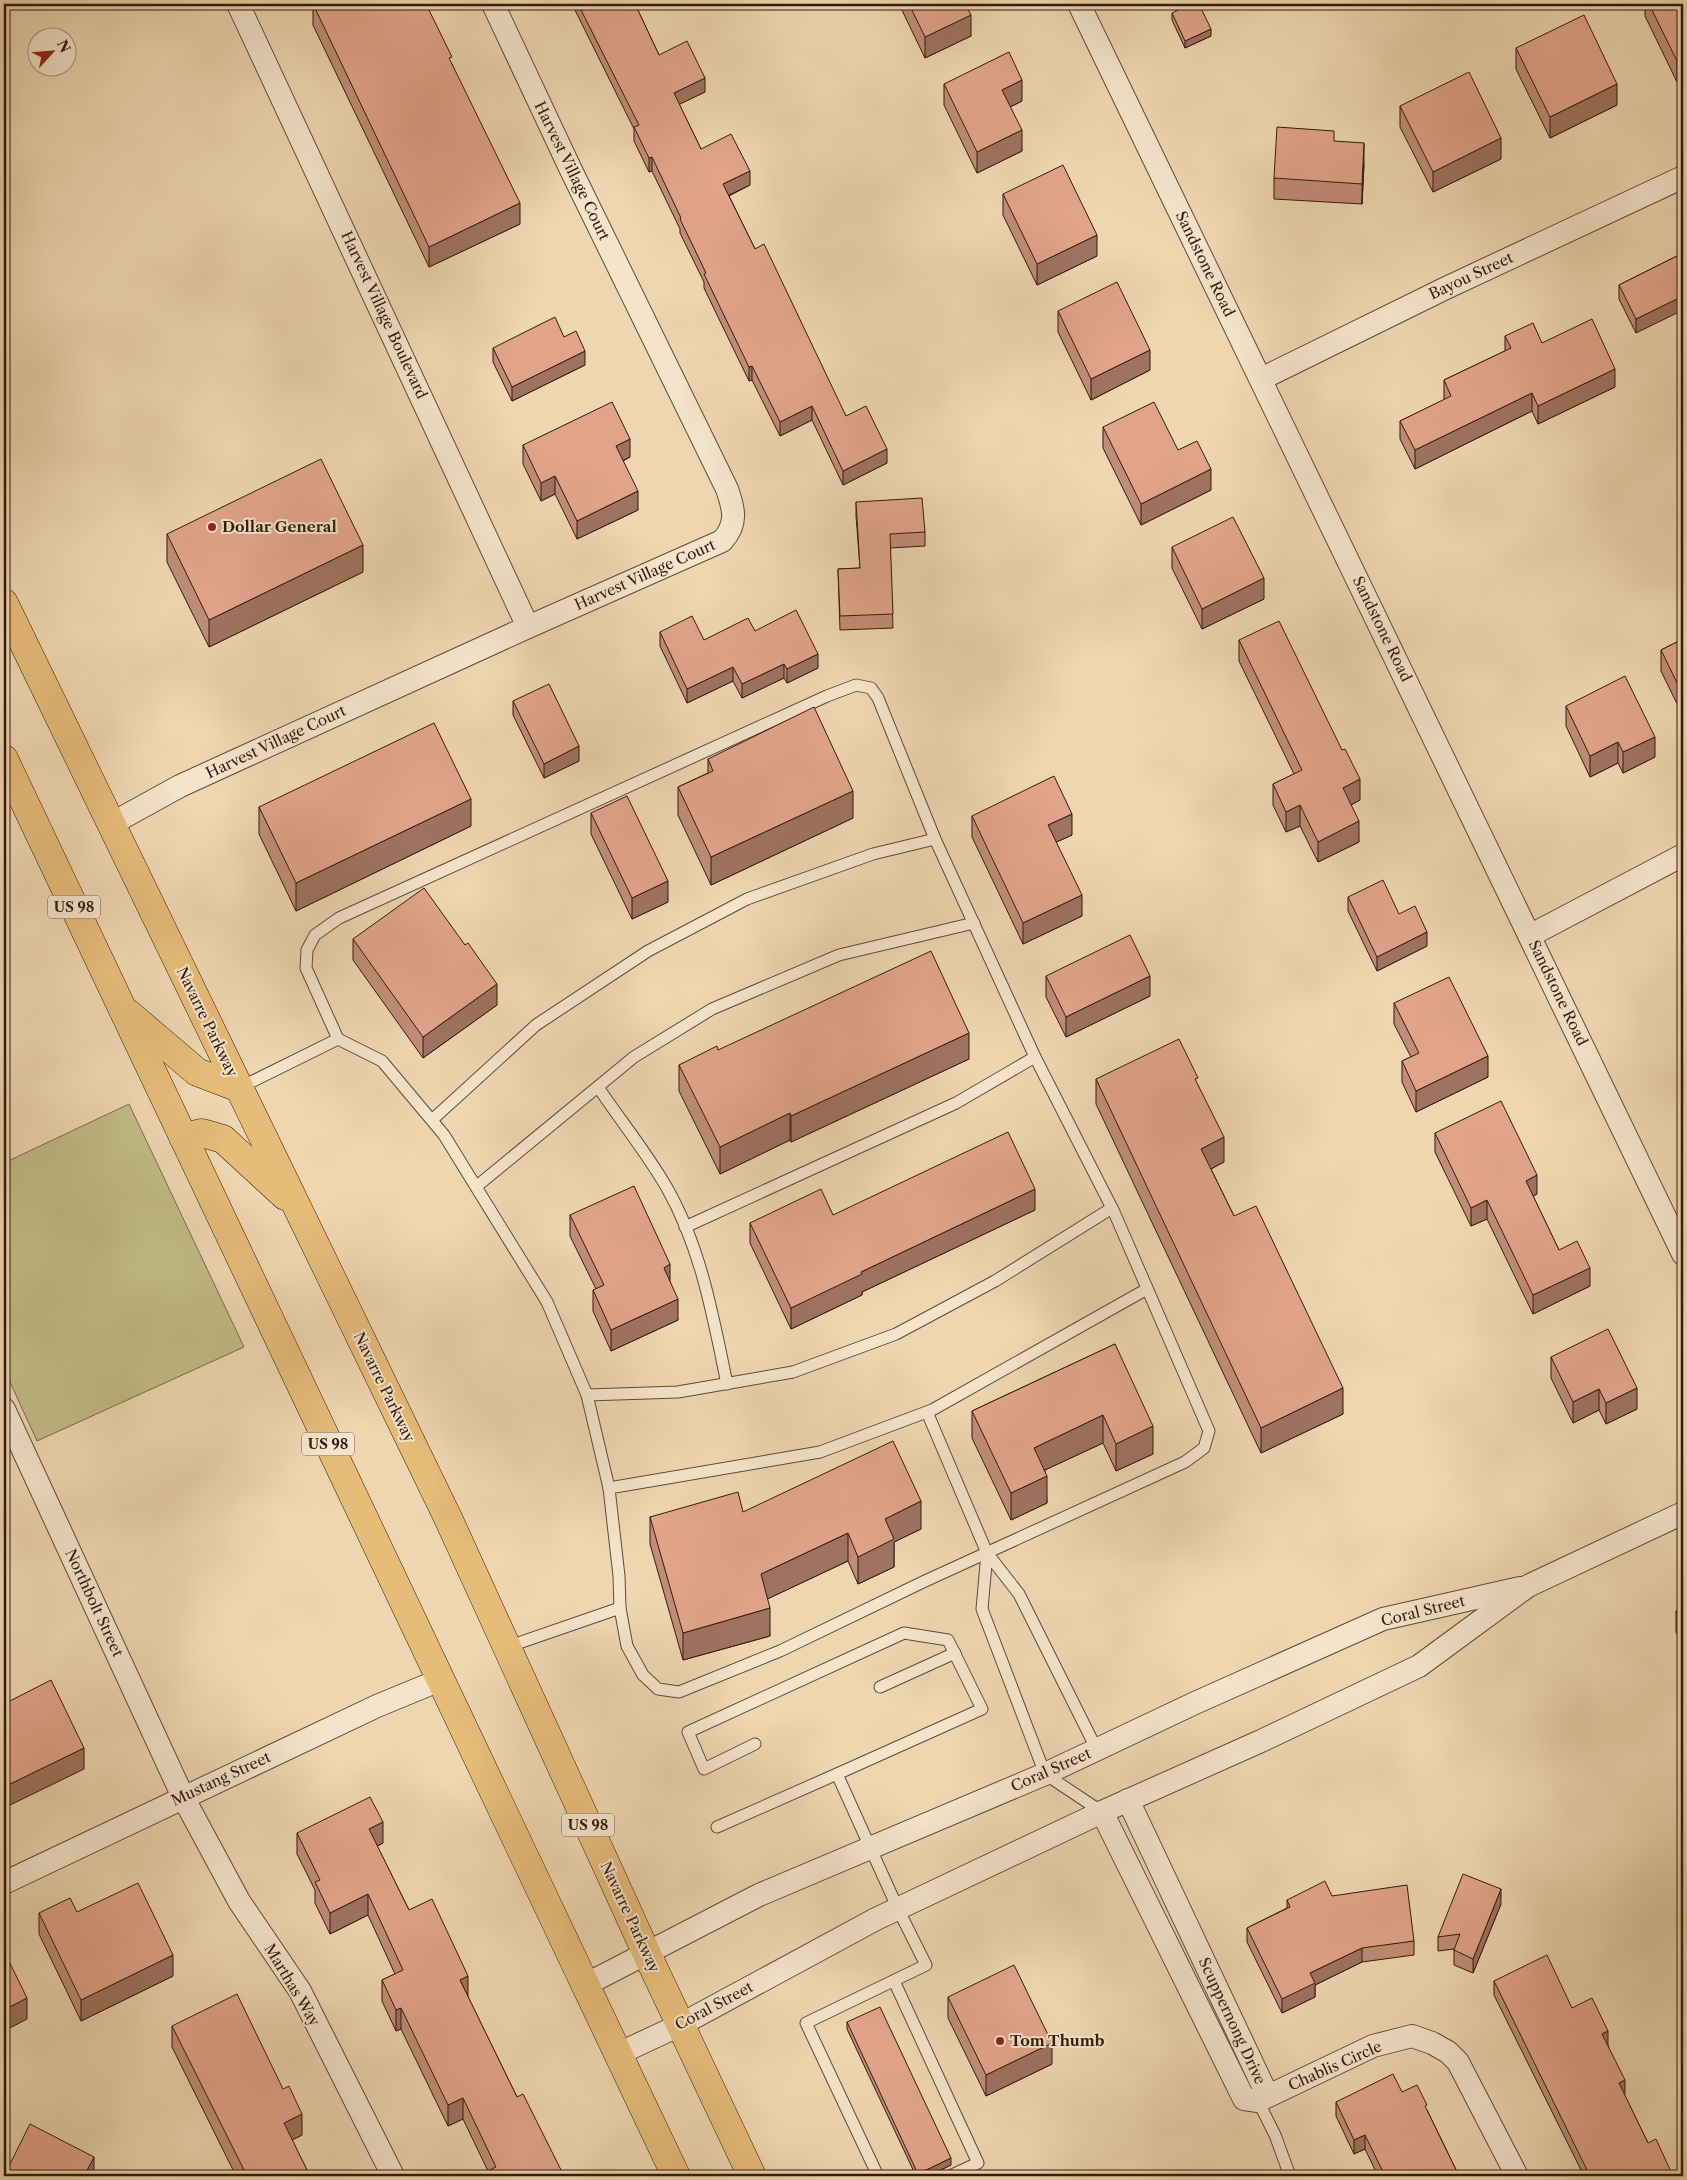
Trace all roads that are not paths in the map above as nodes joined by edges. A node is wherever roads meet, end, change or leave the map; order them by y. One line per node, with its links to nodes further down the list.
1 (238, 4): 7 (street, Harvest Village Boulevard)
2 (493, 4): 7 (street, Harvest Village Court)
3 (1079, 4): 5 (street, Sandstone Road)
4 (1683, 177): 5 (street, Bayou Street)
5 (1261, 379): 13 (street, Sandstone Road)
6 (4, 603): 9 (highway, Navarre Parkway / US 98)
7 (528, 627): 9 (street, Harvest Village Court)
8 (4, 760): 14 (highway, US 98)
9 (111, 824): 18 (highway, Navarre Parkway / US 98)
10 (936, 839): 12 (lane); 15 (lane); 19 (lane)
11 (1683, 855): 13 (street)
12 (974, 923): 16 (lane); 17 (lane)
13 (1531, 935): 25 (street, Sandstone Road)
14 (122, 1008): 18 (highway); 20 (highway, US 98)
15 (338, 1039): 18 (lane); 19 (lane)
16 (1035, 1057): 23 (lane); 24 (lane)
17 (598, 1087): 21 (lane); 24 (lane)
18 (238, 1088): 22 (highway, Navarre Parkway / US 98)
19 (432, 1120): 21 (lane)
20 (183, 1137): 22 (highway); 38 (highway, US 98)
21 (477, 1186): 28 (lane)
22 (296, 1207): 36 (highway, Navarre Parkway / US 98)
23 (1112, 1208): 26 (lane); 27 (lane)
24 (685, 1227): 27 (lane)
25 (1683, 1254)
26 (1147, 1289): 30 (lane); 33 (lane)
27 (727, 1384): 28 (lane)
28 (587, 1395): 31 (lane)
29 (4, 1409): 44 (street, Northbolt Street)
30 (927, 1412): 31 (lane); 33 (lane)
31 (609, 1488): 35 (lane)
32 (1683, 1513): 34 (street, Coral Street)
33 (986, 1553): 35 (lane); 41 (lane); 43 (lane)
34 (1528, 1586): 41 (street, Coral Street); 45 (street, Coral Street)
35 (620, 1608): 36 (lane)
36 (507, 1647): 51 (highway, Navarre Parkway / US 98)
37 (955, 1653): 39 (lane); 40 (lane); 42 (lane)
38 (440, 1680): 44 (street, Mustang Street); 53 (highway, US 98)
39 (880, 1687)
40 (755, 1744)
41 (1098, 1750): 43 (street, Coral Street)
42 (837, 1774): 47 (lane); 48 (lane)
43 (1045, 1774): 46 (lane); 48 (street, Coral Street)
44 (184, 1797): 49 (street, Mustang Street); 58 (street, Marthas Way)
45 (1128, 1800): 46 (street, Coral Street); 56 (street, Scuppernong Drive)
46 (1102, 1812): 50 (street, Coral Street); 56 (street, Scuppernong Drive)
47 (717, 1827)
48 (870, 1848): 50 (lane); 51 (street, Coral Street)
49 (4, 1883)
50 (898, 1909): 52 (lane); 54 (street, Coral Street)
51 (646, 1952): 53 (street, Coral Street); 54 (highway, Navarre Parkway / US 98)
52 (894, 1981): 57 (lane); 61 (lane)
53 (585, 1985): 55 (highway, US 98)
54 (680, 2025): 55 (street, Coral Street); 60 (highway, Navarre Parkway / US 98)
55 (618, 2054): 59 (highway, US 98)
56 (1258, 2101): 62 (lane); 63 (street, Chablis Circle)
57 (875, 2175)
58 (393, 2176)
59 (676, 2176)
60 (752, 2176)
61 (950, 2176)
62 (1290, 2176)
63 (1518, 2176)

